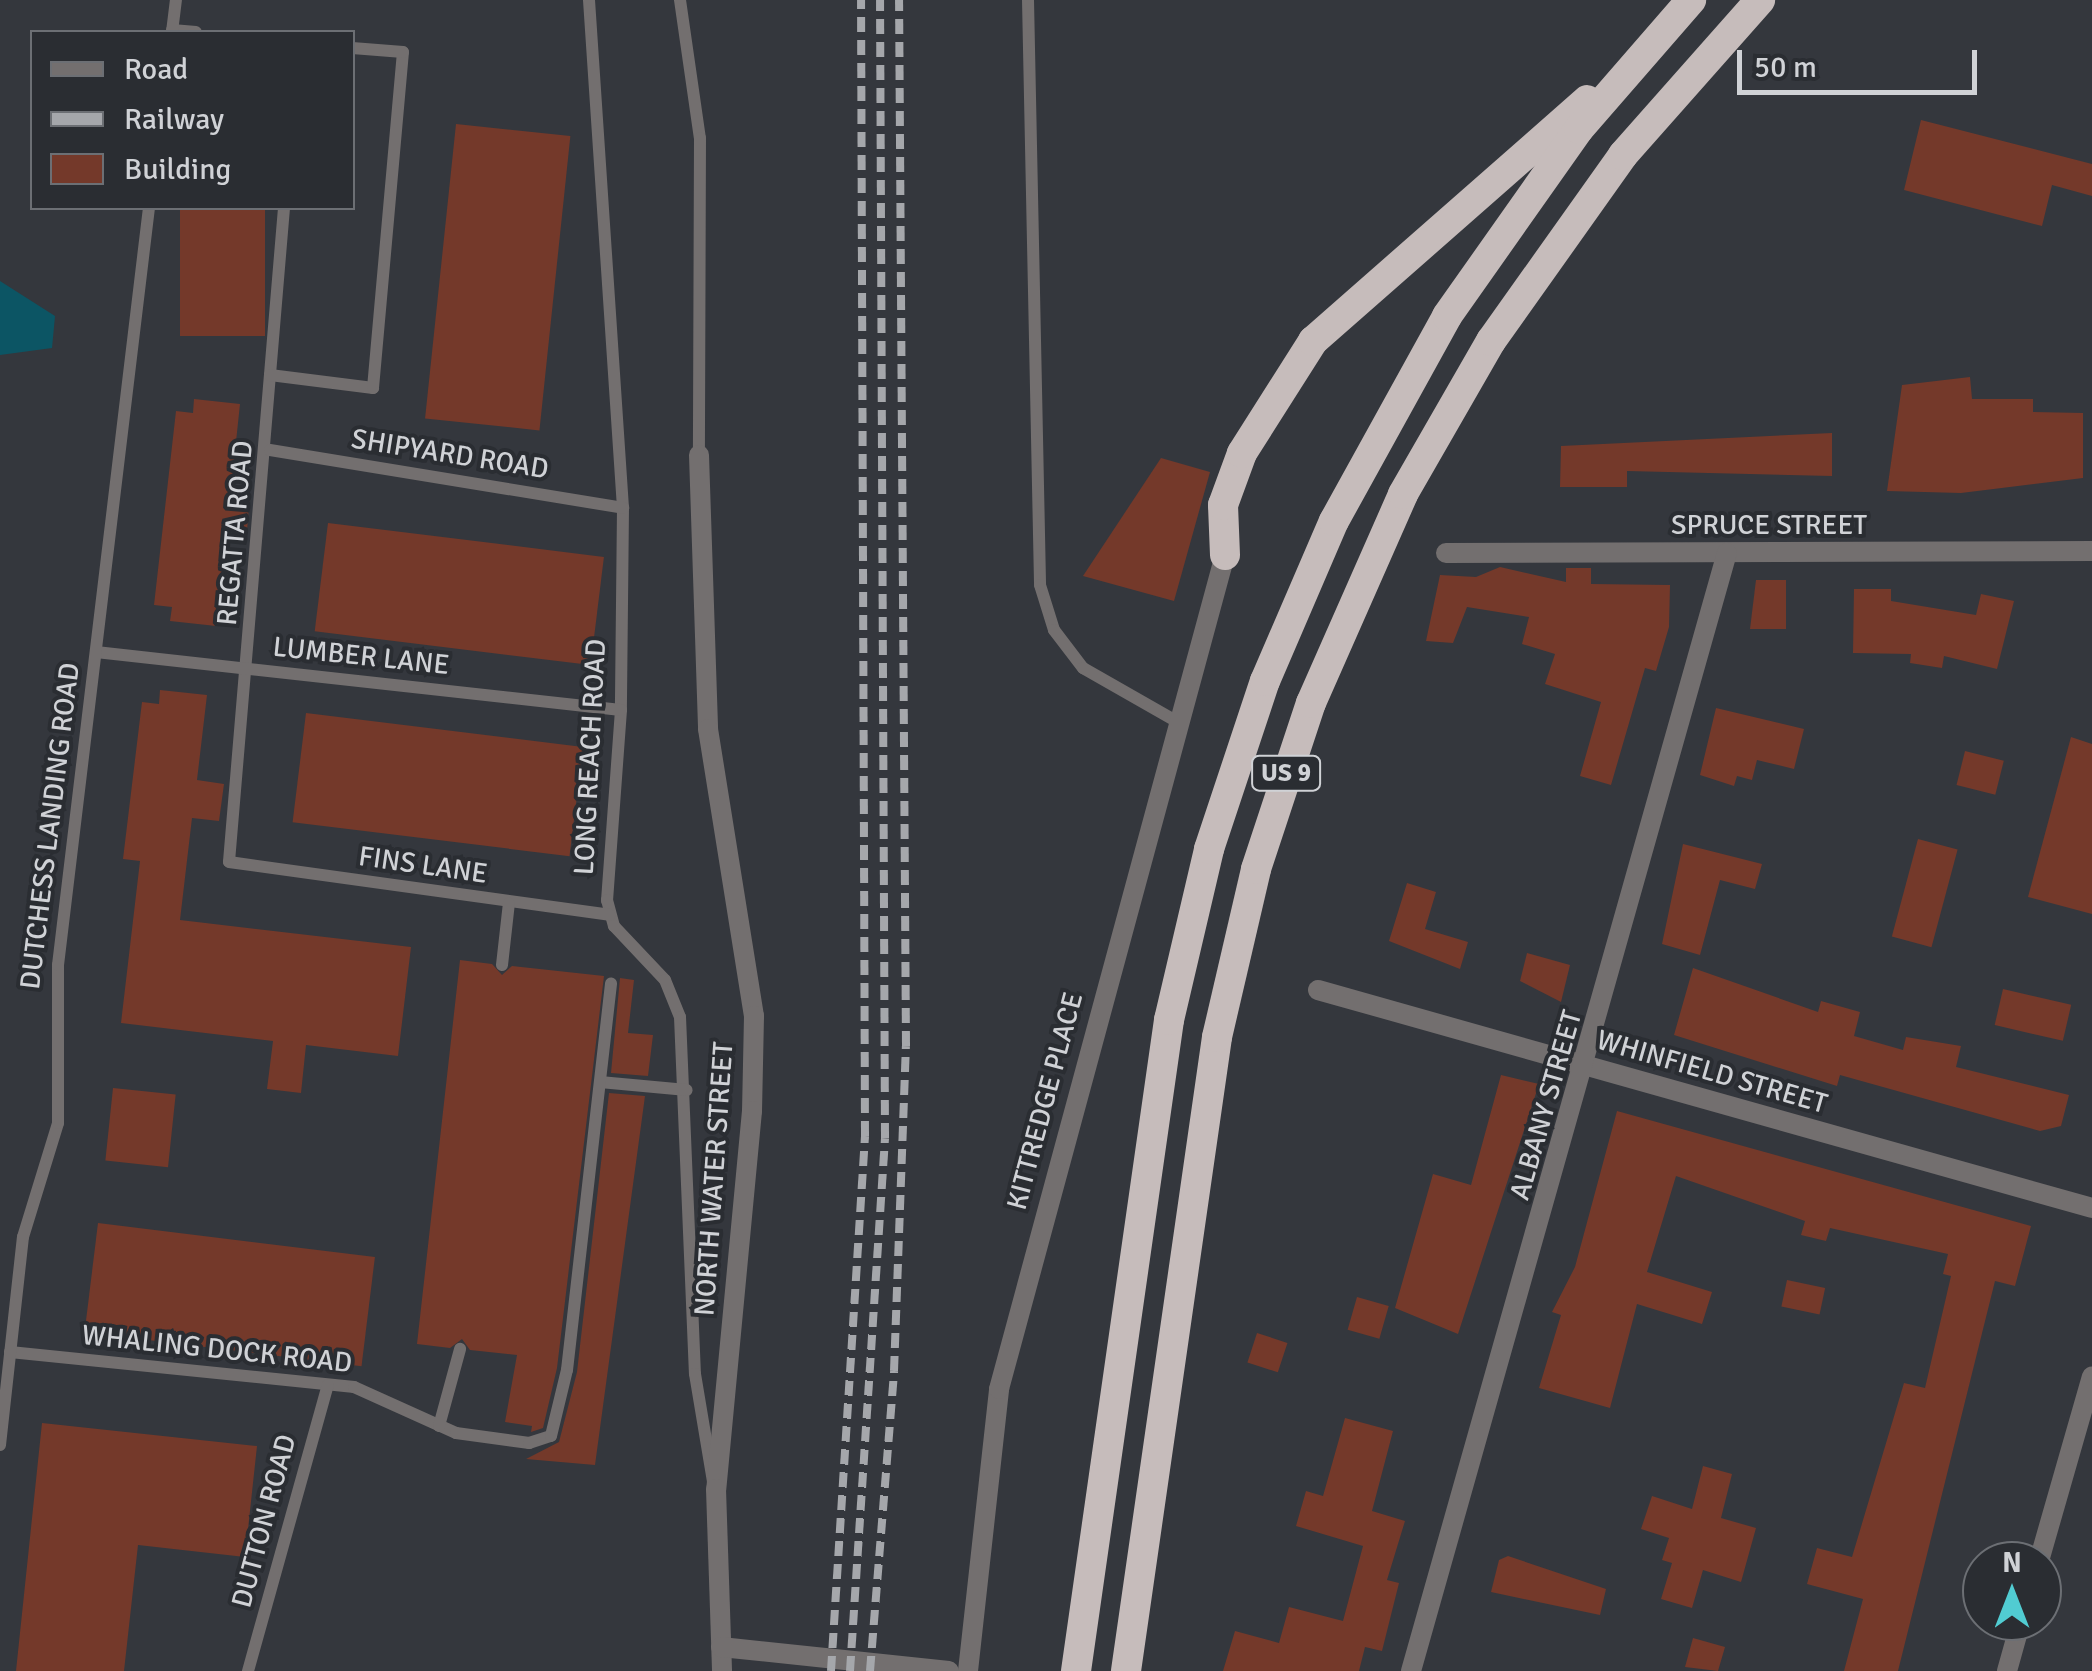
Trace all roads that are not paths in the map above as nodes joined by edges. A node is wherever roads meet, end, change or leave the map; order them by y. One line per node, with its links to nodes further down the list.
1 (176, 0): 7 (lane)
2 (589, 0): 15 (lane, LONG REACH ROAD)
3 (680, 0): 14 (lane)
4 (1028, 0): 23 (lane)
5 (1691, 0): 9 (highway, US 9)
6 (1760, 0): 49 (highway, US 9)
7 (172, 30)
8 (355, 48): 12 (lane)
9 (1636, 60): 19 (highway); 48 (highway, US 9)
10 (149, 210): 20 (lane, DUTCHESS LANDING ROAD)
11 (284, 210): 12 (lane, REGATTA ROAD)
12 (270, 375): 13 (lane, REGATTA ROAD)
13 (270, 450): 15 (lane, SHIPYARD ROAD); 21 (lane, REGATTA ROAD)
14 (699, 455): 40 (street, NORTH WATER STREET)
15 (623, 508): 22 (lane, LONG REACH ROAD)
16 (2092, 551): 18 (street, SPRUCE STREET)
17 (1446, 553): 18 (street, SPRUCE STREET)
18 (1727, 553): 30 (street, ALBANY STREET)
19 (1225, 555): 23 (street, KITTREDGE PLACE)
20 (96, 652): 21 (lane, LUMBER LANE); 35 (lane, DUTCHESS LANDING ROAD)
21 (246, 669): 22 (lane, LUMBER LANE); 24 (lane, REGATTA ROAD)
22 (621, 710): 26 (lane, LONG REACH ROAD)
23 (1174, 720): 47 (street, KITTREDGE PLACE)
24 (230, 862): 25 (lane, FINS LANE)
25 (509, 903): 26 (lane, FINS LANE); 27 (lane)
26 (609, 914): 32 (lane, LONG REACH ROAD)
27 (502, 965)
28 (611, 983): 31 (lane)
29 (1318, 990): 30 (street, WHINFIELD STREET)
30 (1587, 1065): 33 (street, WHINFIELD STREET); 50 (street, ALBANY STREET)
31 (600, 1082): 32 (lane); 38 (lane, WHALING DOCK ROAD)
32 (687, 1090): 40 (lane, LONG REACH ROAD)
33 (2092, 1208)
34 (460, 1349): 38 (lane)
35 (10, 1352): 37 (lane, WHALING DOCK ROAD); 39 (lane, DUTCHESS LANDING ROAD)
36 (2092, 1376): 41 (street)
37 (328, 1385): 38 (lane, WHALING DOCK ROAD); 45 (lane, DUTTON ROAD)
38 (439, 1426)
39 (0, 1446)
40 (716, 1489): 43 (street, NORTH WATER STREET)
41 (2045, 1541)
42 (2016, 1641): 51 (street)
43 (721, 1646): 44 (street); 46 (street, NORTH WATER STREET)
44 (942, 1670)
45 (248, 1671)
46 (722, 1671)
47 (968, 1671)
48 (1076, 1671)
49 (1126, 1671)
50 (1411, 1671)
51 (2007, 1671)

